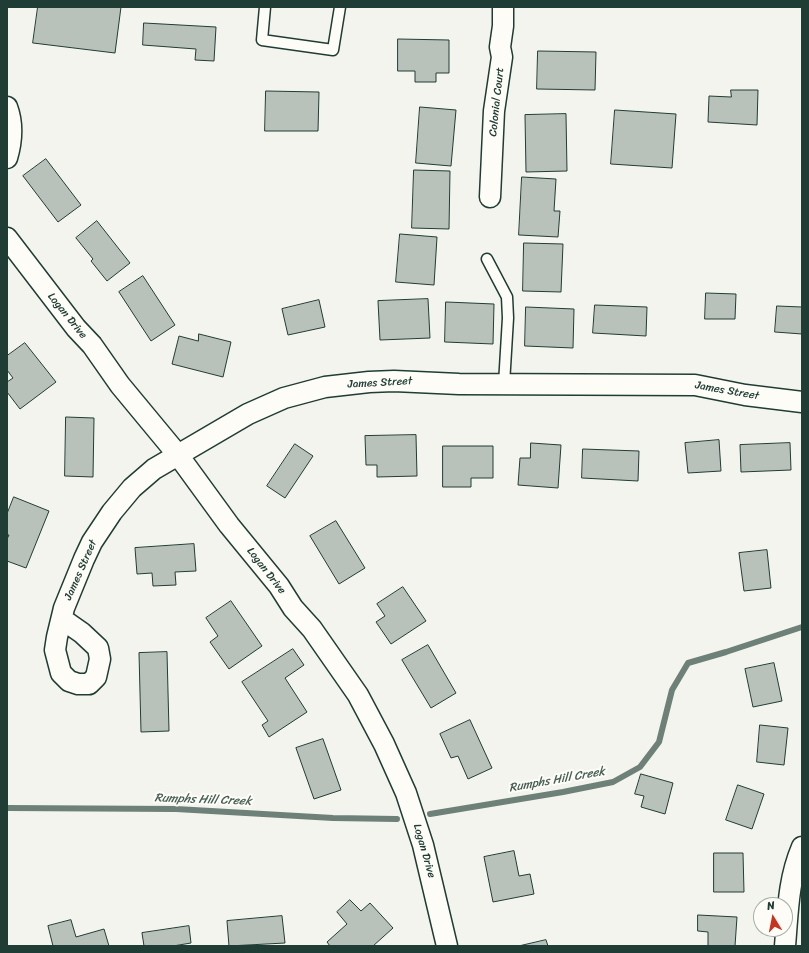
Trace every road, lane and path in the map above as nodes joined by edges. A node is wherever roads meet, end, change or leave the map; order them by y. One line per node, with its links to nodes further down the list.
1 (265, 7): 2 (lane)
2 (340, 7)
3 (503, 7): 6 (street, Colonial Court)
4 (7, 107): 5 (street)
5 (7, 158)
6 (490, 197)
7 (7, 238): 11 (street, Logan Drive)
8 (487, 259): 9 (lane)
9 (504, 384): 10 (street, James Street); 11 (street, James Street)
10 (802, 402)
11 (178, 455): 12 (street, James Street); 14 (street, Logan Drive)
12 (62, 618)
13 (802, 847): 15 (street)
14 (447, 946)
15 (785, 946)

